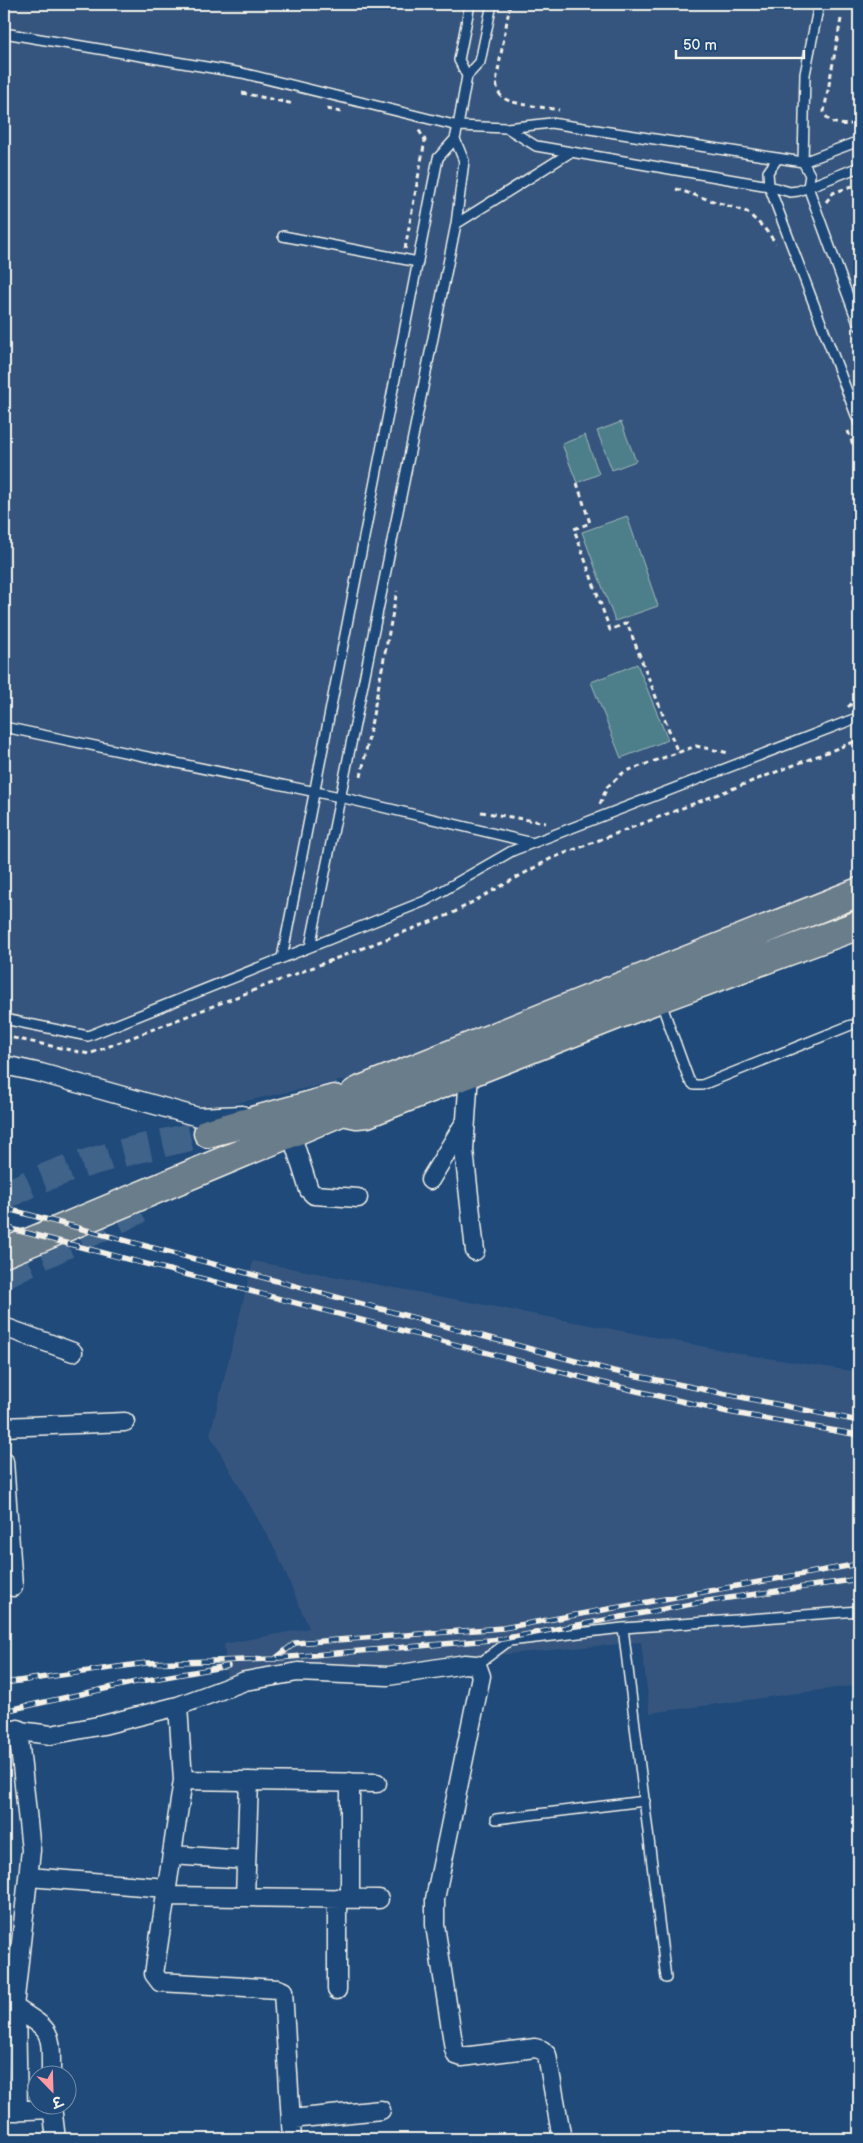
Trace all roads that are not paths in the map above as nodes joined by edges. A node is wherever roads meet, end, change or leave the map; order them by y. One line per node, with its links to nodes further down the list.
1 (470, 4): 5 (lane)
2 (492, 4): 5 (lane)
3 (819, 4): 12 (lane)
4 (4, 33): 6 (lane)
5 (467, 76): 6 (lane)
6 (458, 126): 7 (lane); 8 (lane)
7 (507, 128): 10 (lane); 11 (lane)
8 (455, 139): 16 (lane); 18 (lane)
9 (859, 141): 12 (lane)
10 (571, 152): 14 (lane); 16 (lane)
11 (778, 158): 12 (lane); 14 (lane)
12 (803, 162): 15 (lane)
13 (859, 167): 15 (lane)
14 (769, 186): 15 (lane); 20 (lane)
15 (808, 187): 19 (lane)
16 (456, 224): 24 (lane)
17 (283, 236): 18 (lane)
18 (418, 262): 23 (lane)
19 (859, 326)
20 (859, 423)
21 (859, 717): 25 (lane)
22 (4, 727): 23 (lane)
23 (315, 793): 24 (lane); 29 (lane)
24 (340, 797): 25 (lane); 28 (lane)
25 (533, 843): 28 (lane)
26 (859, 892): 35 (main road)
27 (859, 925): 30 (main road)
28 (310, 946): 29 (lane)
29 (282, 958): 31 (lane)
30 (660, 998): 32 (lane); 34 (main road)
31 (4, 1019)
32 (851, 1025)
33 (4, 1065): 38 (street)
34 (469, 1073): 35 (main road); 36 (street)
35 (353, 1106): 38 (main road)
36 (465, 1121): 39 (street); 41 (street)
37 (208, 1134): 38 (main road)
38 (289, 1135): 40 (street); 42 (main road)
39 (430, 1180)
40 (358, 1198)
41 (475, 1251)
42 (4, 1253)
43 (4, 1327): 44 (street)
44 (72, 1352)
45 (125, 1422): 46 (street)
46 (4, 1427)
47 (4, 1461): 48 (street)
48 (4, 1479): 49 (street)
49 (13, 1587)
50 (859, 1611): 51 (lane)
51 (623, 1628): 52 (lane); 59 (lane)
52 (477, 1665): 53 (street); 79 (street)
53 (178, 1706): 54 (street); 55 (street)
54 (11, 1729): 63 (street)
55 (183, 1780): 56 (street); 61 (street)
56 (249, 1781): 57 (street); 62 (street)
57 (350, 1782): 58 (street); 66 (street)
58 (377, 1783)
59 (644, 1802): 60 (lane); 68 (lane)
60 (496, 1819)
61 (172, 1854): 62 (street); 64 (street)
62 (246, 1860): 65 (street)
63 (29, 1877): 64 (street); 70 (street)
64 (167, 1892): 65 (street); 76 (street)
65 (246, 1897): 66 (street)
66 (344, 1898): 67 (street); 69 (street)
67 (379, 1899)
68 (666, 1978)
69 (337, 1990)
70 (11, 2007): 71 (street); 74 (street)
71 (51, 2066)
72 (28, 2109): 74 (street)
73 (381, 2110): 76 (street)
74 (11, 2111)
75 (53, 2116): 77 (street)
76 (290, 2119): 78 (street)
77 (56, 2139)
78 (292, 2139)
79 (562, 2139)

